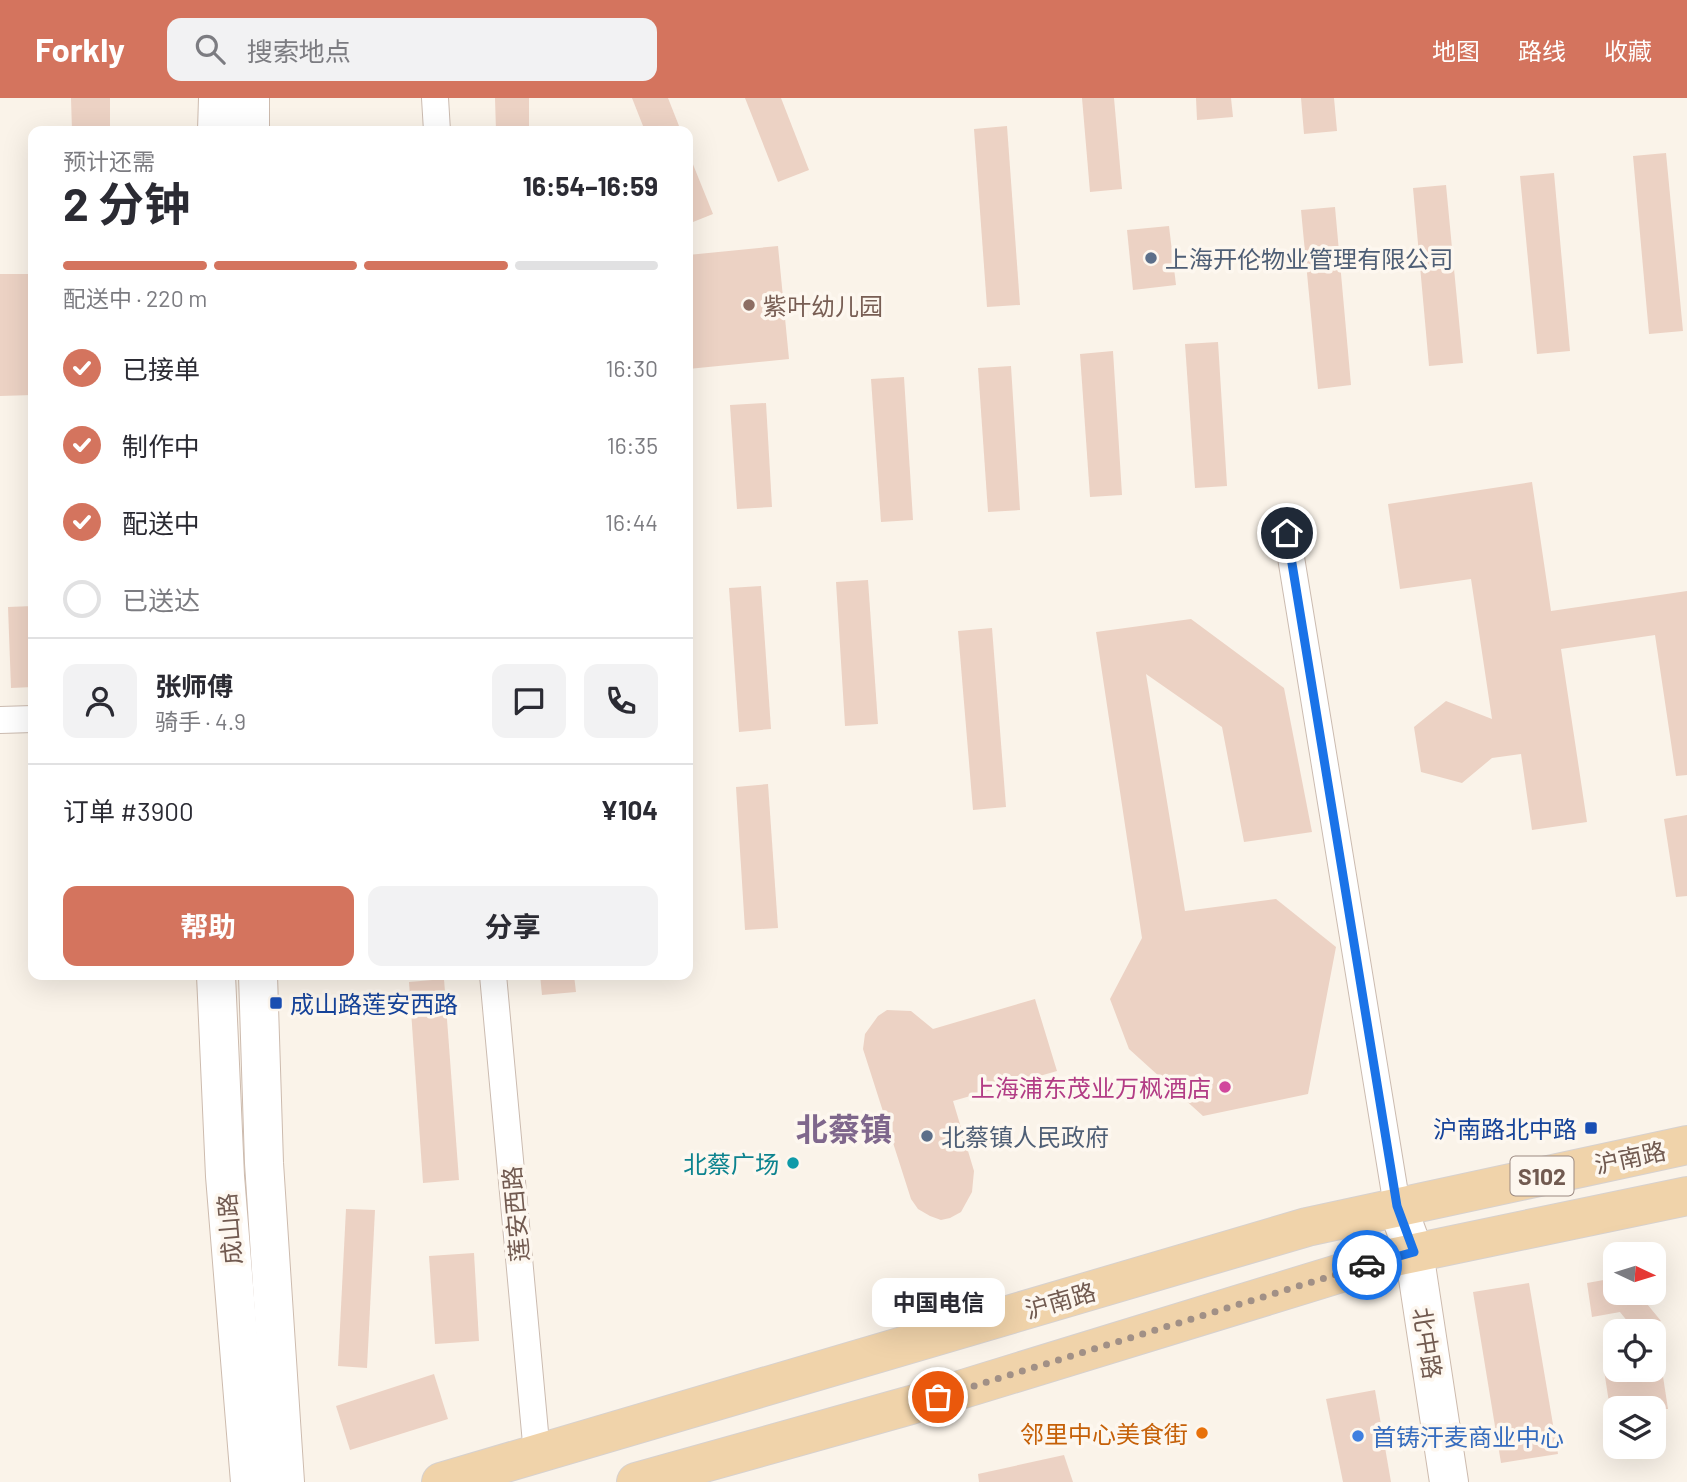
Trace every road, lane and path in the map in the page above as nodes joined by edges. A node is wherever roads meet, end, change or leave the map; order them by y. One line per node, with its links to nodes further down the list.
1 (218, 98): 4 (main road)
2 (250, 98): 5 (main road)
3 (435, 98): 6 (street)
4 (217, 126)
5 (250, 126)
6 (437, 126)
7 (1287, 533): 15 (street, 北中路)
8 (28, 719): 9 (street)
9 (0, 720)
10 (216, 980): 18 (main road, 成山路)
11 (258, 980): 19 (main road, 成山路)
12 (494, 980): 17 (street, 莲安西路)
13 (1687, 1145): 15 (main road, 沪南路 / S102)
14 (1687, 1196): 16 (main road, 沪南路 / S102)
15 (1397, 1206): 16 (main road, 北中路); 17 (main road, 沪南路 / S102)
16 (1402, 1255): 21 (main road, 沪南路 / S102); 22 (main road, 北中路); 23 (main road, 北中路)
17 (537, 1454): 20 (main road, 沪南路 / S102)
18 (250, 1482)
19 (285, 1482)
20 (441, 1482)
21 (636, 1482)
22 (1423, 1482)
23 (1449, 1482)

